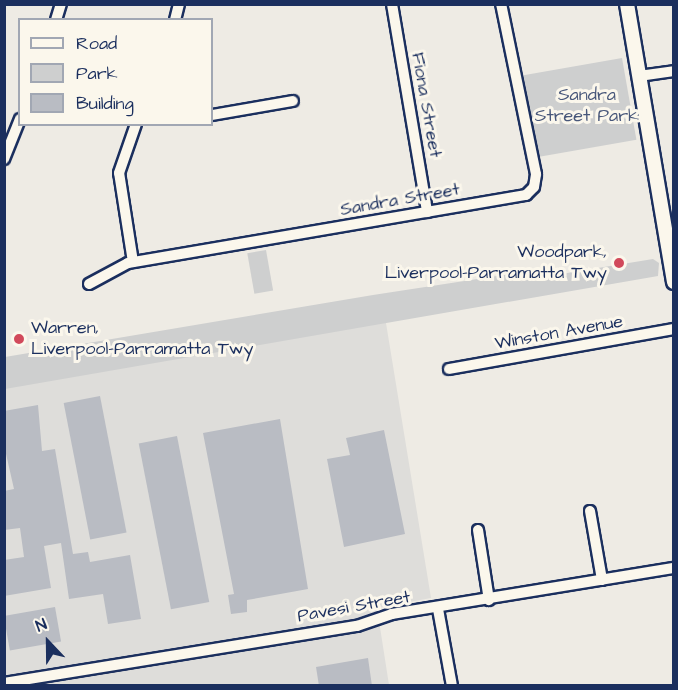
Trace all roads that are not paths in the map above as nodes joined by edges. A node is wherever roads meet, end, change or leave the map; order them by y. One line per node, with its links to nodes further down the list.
1 (392, 4): 11 (street, Fiona Street)
2 (501, 4): 11 (street, Sandra Street)
3 (627, 4): 5 (main road)
4 (674, 71): 5 (street)
5 (639, 76): 13 (main road)
6 (293, 101): 7 (street)
7 (213, 115)
8 (18, 124): 10 (street)
9 (135, 126): 12 (street)
10 (4, 159)
11 (427, 212): 12 (street, Sandra Street)
12 (133, 262): 14 (street, Sandra Street)
13 (674, 282)
14 (89, 284)
15 (674, 329): 16 (street, Winston Avenue)
16 (450, 369)
17 (590, 511): 20 (street)
18 (478, 530): 21 (street)
19 (674, 568): 20 (street, Pavesi Street)
20 (602, 580): 21 (street, Pavesi Street)
21 (489, 600): 22 (street, Pavesi Street)
22 (438, 609): 23 (street, Pavesi Street); 24 (street)
23 (4, 683)
24 (452, 686)

